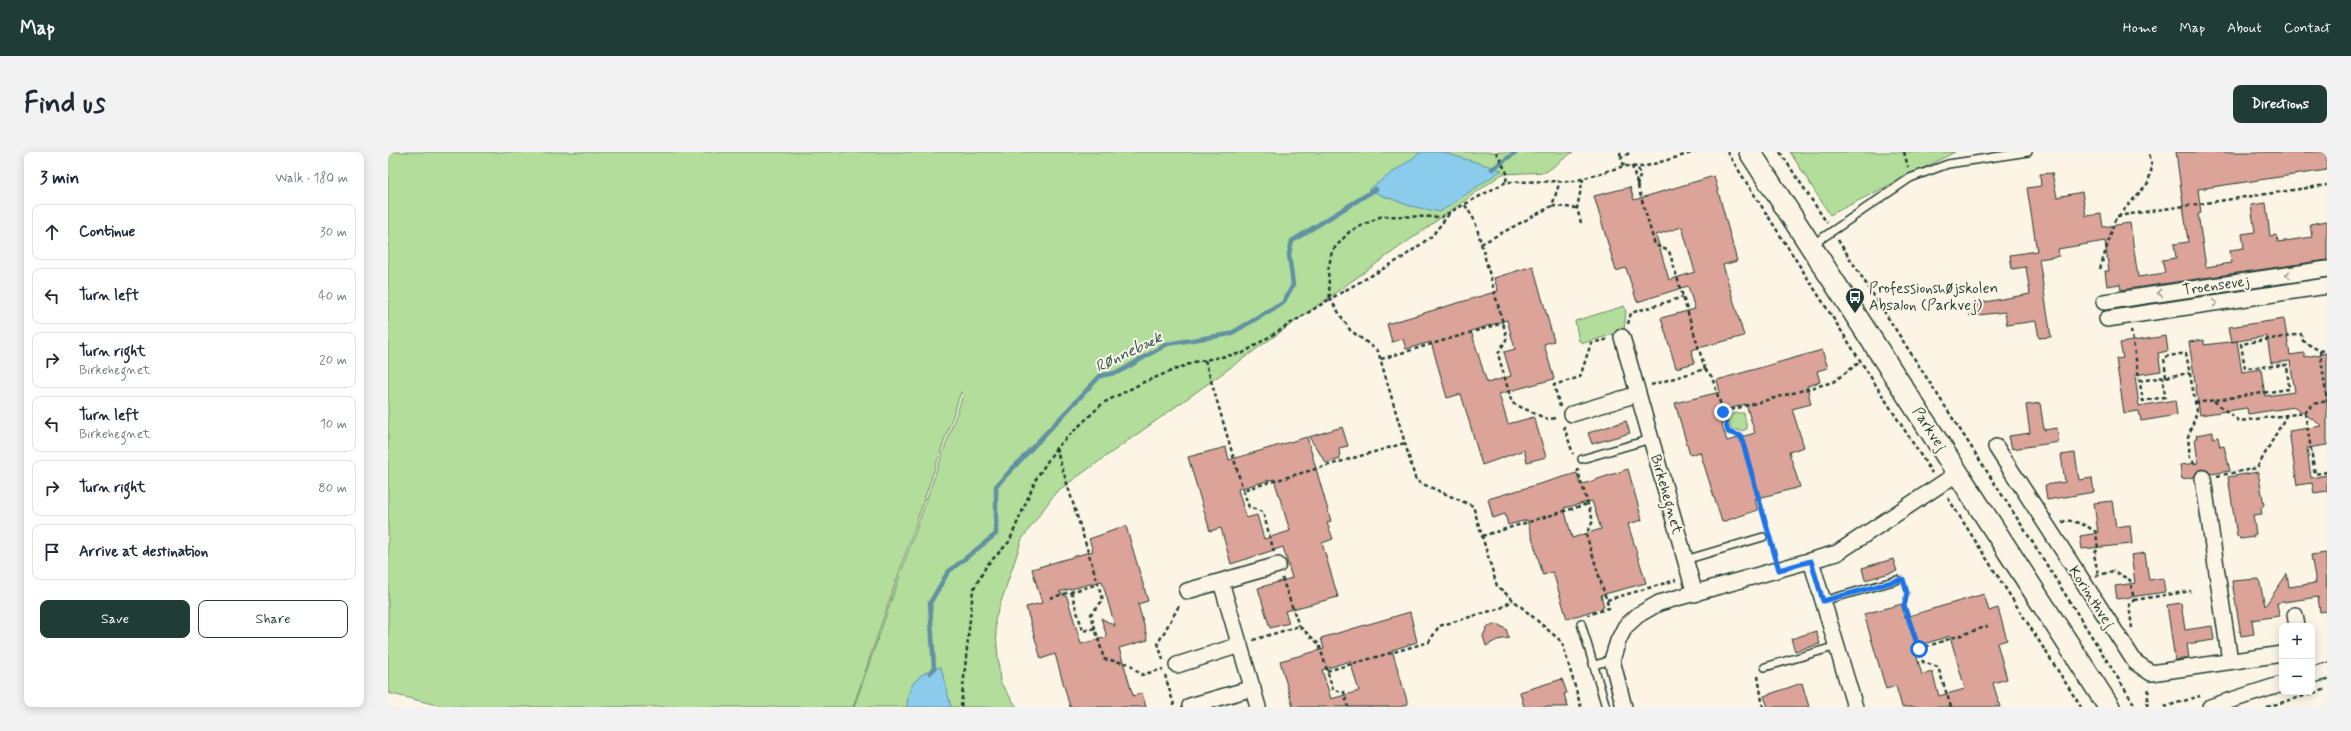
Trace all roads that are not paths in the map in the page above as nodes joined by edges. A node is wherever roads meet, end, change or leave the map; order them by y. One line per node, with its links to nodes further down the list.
1 (1750, 152): 3 (street, Parkvej)
2 (2028, 152): 3 (lane)
3 (1810, 247): 14 (street, Parkvej)
4 (2327, 269): 6 (street, Troensevej, one-way to 6)
5 (2327, 286): 7 (street, Troensevej, one-way to 5)
6 (2104, 302)
7 (2107, 319)
8 (1622, 337): 9 (street, Birkehegnet)
9 (1638, 392): 10 (street); 11 (street, Birkehegnet)
10 (1568, 416)
11 (1651, 439): 13 (lane); 17 (street, Birkehegnet)
12 (1996, 447): 30 (street, Korinthvej)
13 (1582, 459)
14 (1958, 472): 18 (street); 44 (street, Parkvej)
15 (2203, 478): 30 (street)
16 (1766, 535): 17 (lane)
17 (1685, 560): 23 (street, Birkehegnet)
18 (1811, 561): 23 (street); 24 (street)
19 (1278, 565): 21 (street)
20 (1897, 580): 24 (lane)
21 (1221, 582): 22 (street); 26 (street)
22 (1188, 591)
23 (1695, 594): 29 (street)
24 (1823, 601): 27 (street)
25 (1581, 623): 31 (lane)
26 (1240, 644): 32 (street); 37 (street)
27 (1837, 646): 33 (lane); 43 (street)
28 (2279, 654): 30 (street)
29 (1612, 660): 31 (lane); 42 (street)
30 (2230, 661)
31 (1594, 665): 41 (lane)
32 (1171, 667)
33 (1765, 668)
34 (2327, 671): 35 (street)
35 (2315, 674)
36 (2279, 685): 38 (street)
37 (1253, 688): 39 (street); 40 (street)
38 (2237, 702): 45 (street)
39 (1182, 707)
40 (1258, 707)
41 (1606, 707)
42 (1624, 707)
43 (1855, 707)
44 (2110, 707)
45 (2210, 707)

